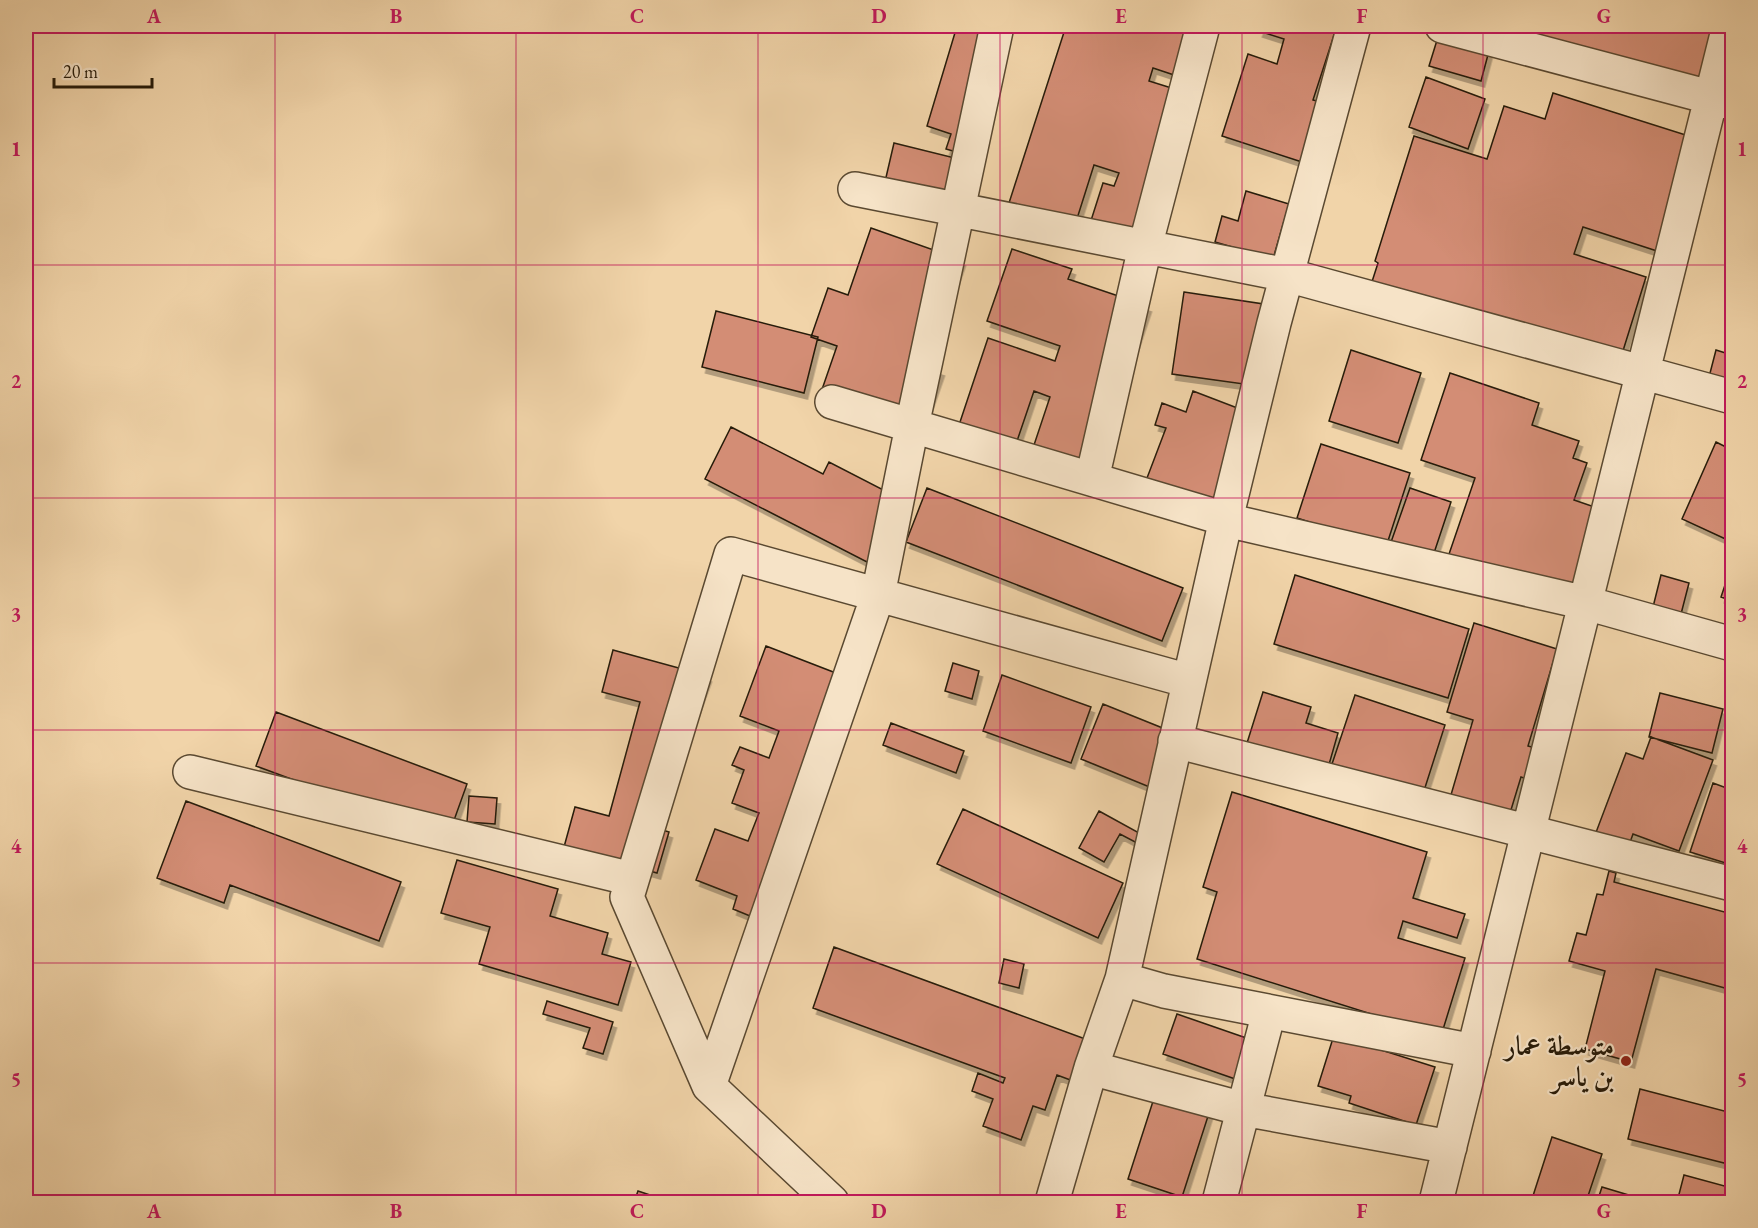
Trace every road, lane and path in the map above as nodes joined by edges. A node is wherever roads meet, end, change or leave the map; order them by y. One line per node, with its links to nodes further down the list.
1 (998, 26): 8 (street)
2 (1203, 26): 9 (street)
3 (1354, 26): 10 (street)
4 (1442, 26): 6 (street)
5 (1729, 26): 6 (street)
6 (1722, 100): 11 (street)
7 (855, 189): 8 (street)
8 (958, 210): 9 (street); 14 (street)
9 (1145, 247): 10 (street); 15 (street)
10 (1287, 275): 11 (street); 16 (street)
11 (1643, 372): 12 (street); 18 (street)
12 (1732, 397)
13 (832, 402): 14 (street)
14 (912, 426): 15 (street); 17 (street)
15 (1092, 479): 16 (street)
16 (1226, 519): 18 (street); 20 (street)
17 (878, 595): 20 (street); 24 (street); 30 (street)
18 (1586, 603): 19 (street); 23 (street)
19 (1732, 644)
20 (1189, 681): 21 (street)
21 (1175, 741): 23 (street); 26 (street)
22 (190, 772): 24 (street)
23 (1529, 831): 25 (street); 28 (street)
24 (632, 879): 30 (street)
25 (1732, 884)
26 (1122, 979): 27 (street); 29 (street)
27 (1269, 1012): 28 (street); 31 (street)
28 (1474, 1051): 32 (street)
29 (1091, 1068): 31 (street); 34 (street)
30 (709, 1086): 33 (street)
31 (1243, 1109): 32 (street); 35 (street)
32 (1450, 1147): 36 (street)
33 (832, 1203)
34 (1052, 1203)
35 (1219, 1203)
36 (1436, 1203)

